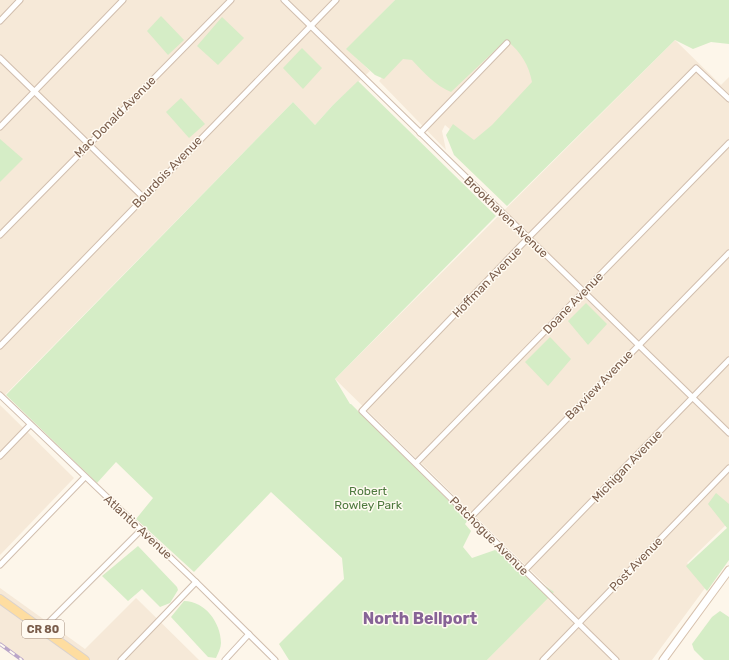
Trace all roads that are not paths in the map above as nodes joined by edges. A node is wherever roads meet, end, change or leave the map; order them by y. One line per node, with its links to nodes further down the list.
1 (20, 0): 6 (street)
2 (123, 0): 10 (street)
3 (230, 0): 15 (street, Mac Donald Avenue)
4 (284, 0): 7 (street, Brookhaven Avenue)
5 (336, 0): 7 (street, Bourdois Avenue)
6 (0, 21)
7 (310, 26): 13 (street, Brookhaven Avenue); 16 (street, Bourdois Avenue)
8 (507, 43): 13 (street)
9 (0, 58): 10 (street)
10 (35, 92): 12 (street); 15 (street)
11 (729, 99): 18 (street, Hoffman Avenue)
12 (0, 127)
13 (420, 132): 18 (street, Brookhaven Avenue)
14 (729, 143): 20 (street, Doane Avenue)
15 (89, 144): 16 (street); 17 (street, Mac Donald Avenue)
16 (143, 197): 22 (street, Bourdois Avenue)
17 (0, 235)
18 (528, 238): 20 (street, Brookhaven Avenue); 26 (street, Hoffman Avenue)
19 (729, 253): 21 (street, Bayview Avenue)
20 (584, 292): 21 (street, Brookhaven Avenue); 30 (street, Doane Avenue)
21 (638, 345): 25 (street, Brookhaven Avenue); 33 (street, Bayview Avenue)
22 (0, 346)
23 (729, 360): 25 (street, Michigan Avenue)
24 (0, 395): 27 (street, Atlantic Avenue)
25 (692, 398): 28 (street, Brookhaven Avenue); 37 (street, Michigan Avenue)
26 (362, 411): 30 (street, Patchogue Avenue)
27 (30, 425): 29 (street); 32 (street, Atlantic Avenue)
28 (729, 434)
29 (0, 456)
30 (416, 463): 33 (street, Patchogue Avenue)
31 (729, 468): 40 (street, Post Avenue)
32 (85, 477): 34 (street, Atlantic Avenue); 35 (street)
33 (470, 518): 37 (street, Patchogue Avenue)
34 (141, 530): 38 (street, Atlantic Avenue); 41 (street)
35 (0, 565)
36 (729, 570): 49 (main road)
37 (524, 571): 40 (street, Patchogue Avenue)
38 (196, 582): 42 (street, Atlantic Avenue); 44 (street)
39 (0, 599): 41 (main road, CR 80)
40 (580, 624): 47 (street, Post Avenue); 48 (street, Patchogue Avenue)
41 (42, 629): 43 (main road, CR 80)
42 (249, 634): 45 (street); 46 (street, Atlantic Avenue)
43 (85, 660)
44 (121, 660)
45 (224, 660)
46 (275, 660)
47 (543, 660)
48 (616, 660)
49 (663, 660)

